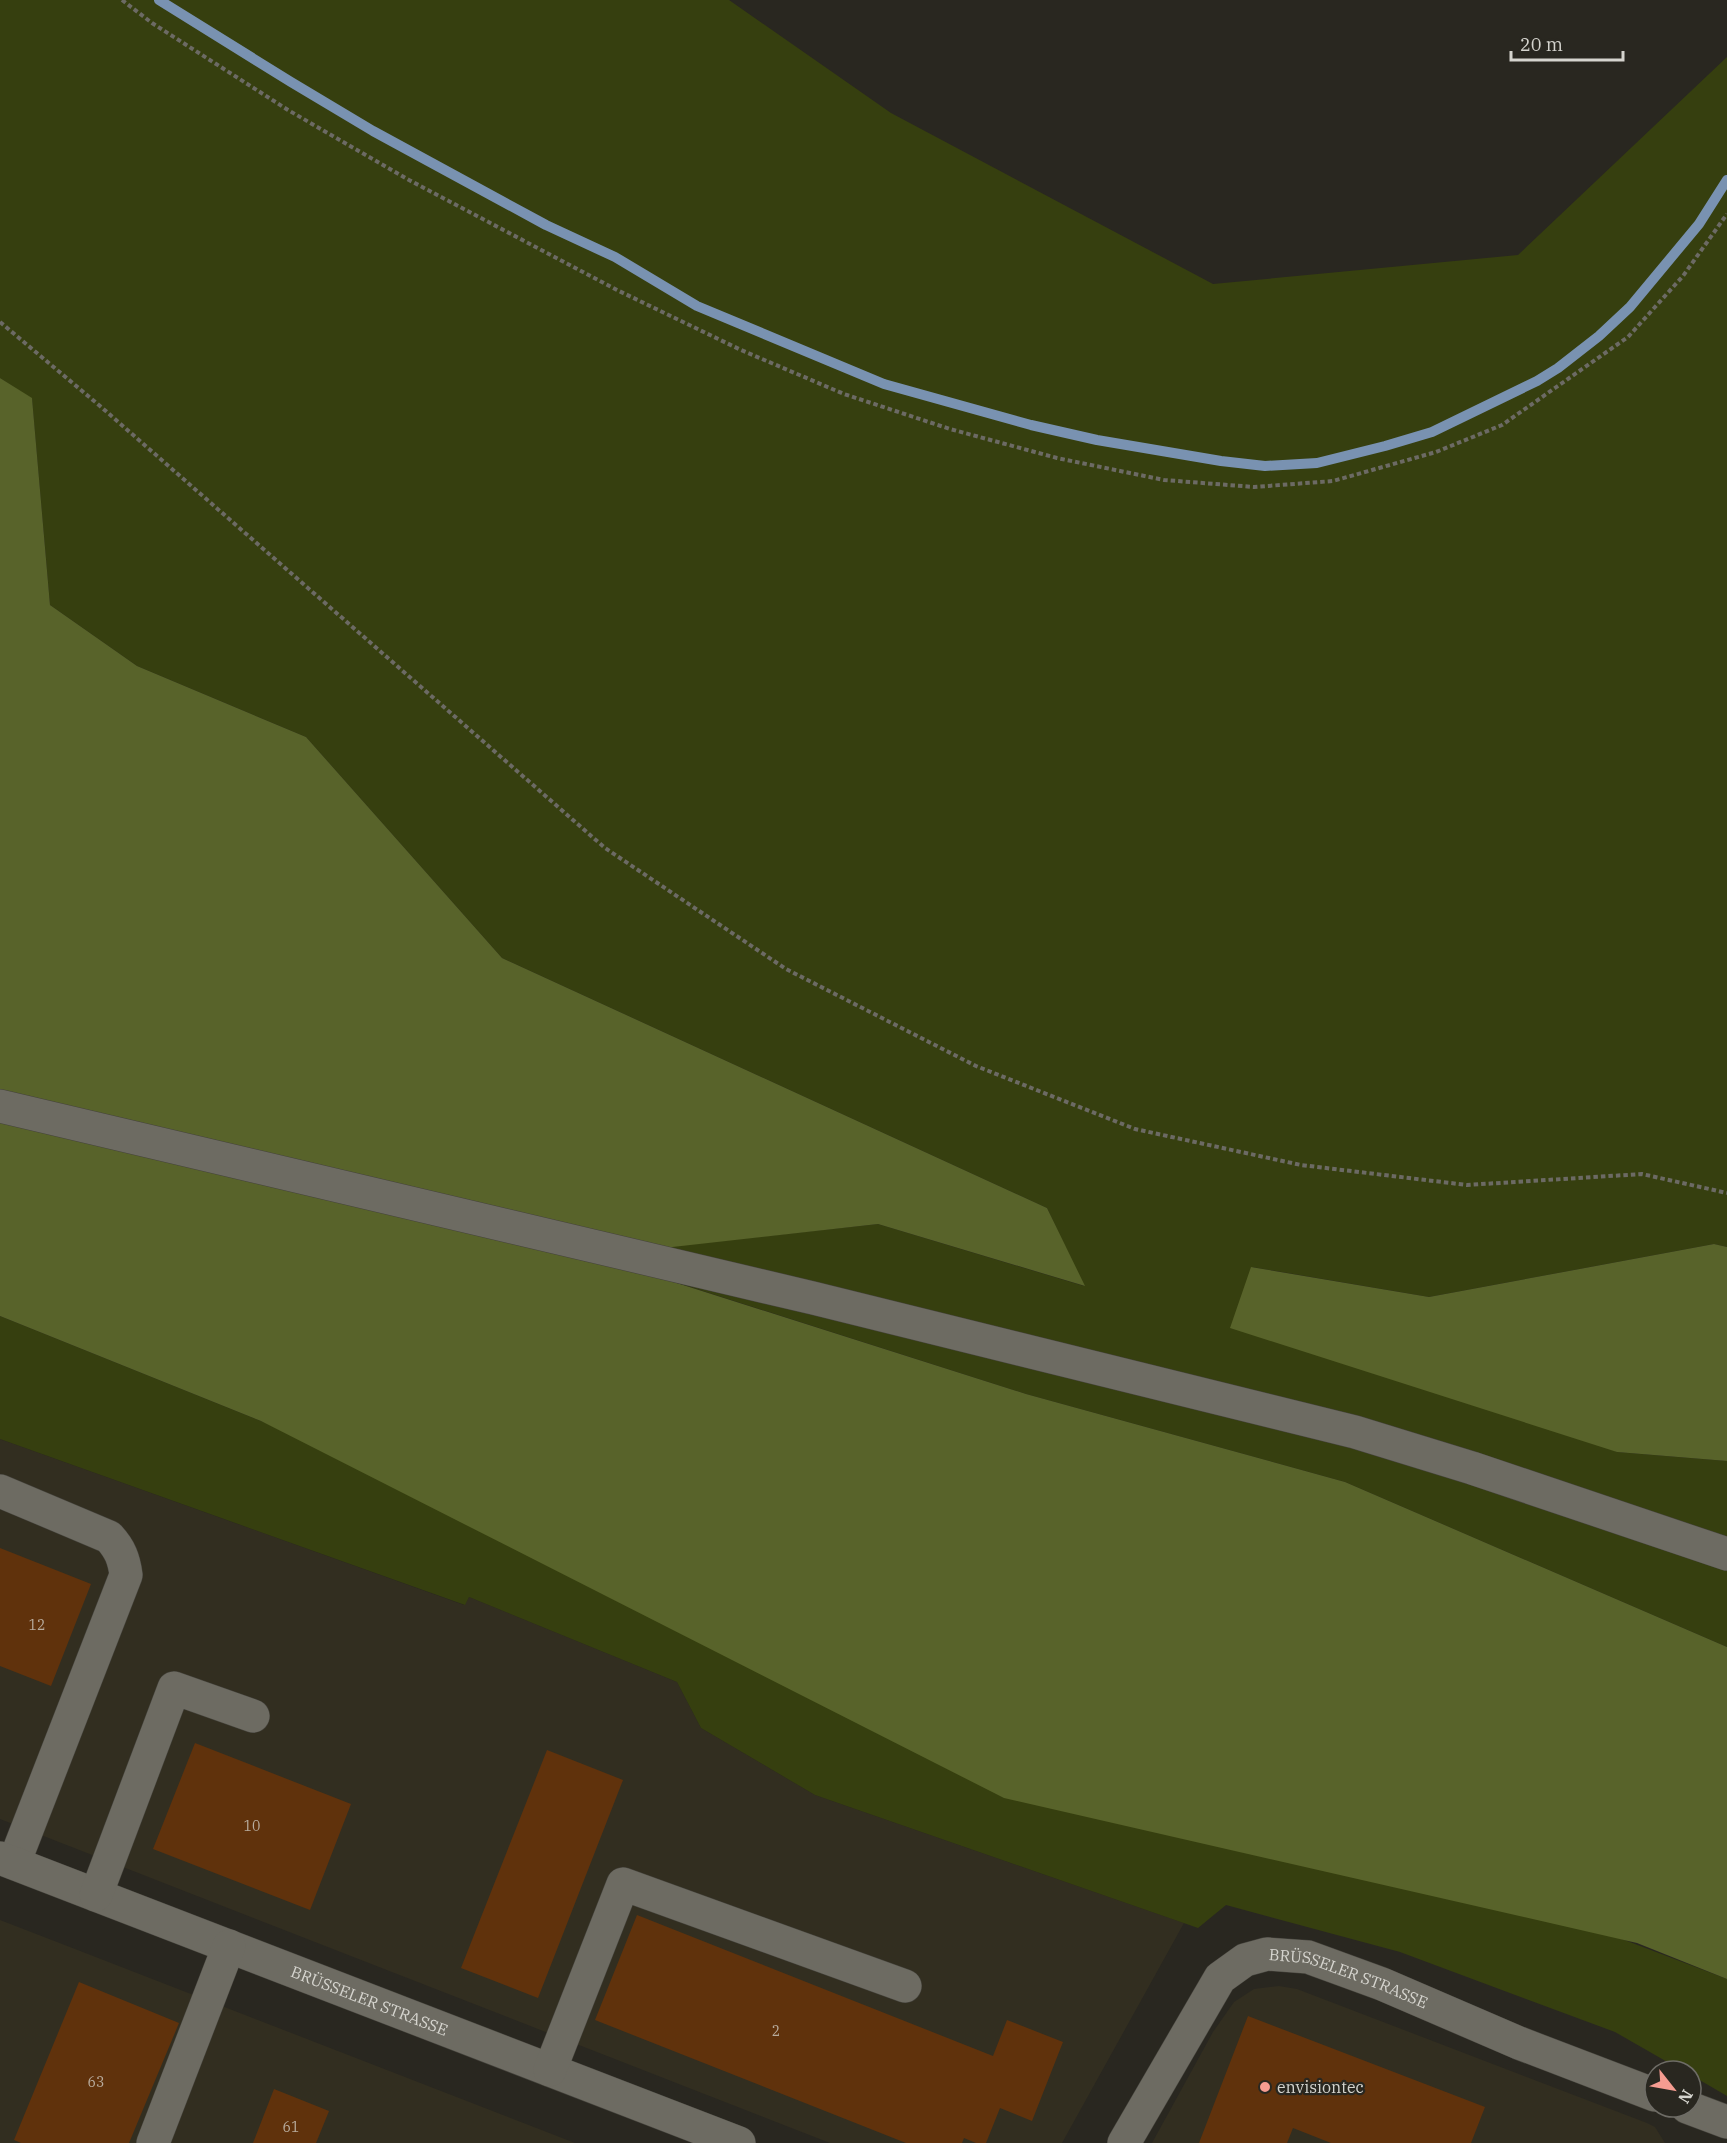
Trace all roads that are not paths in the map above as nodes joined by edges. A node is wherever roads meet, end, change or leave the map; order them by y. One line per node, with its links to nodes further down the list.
1 (0, 1106): 3 (street)
2 (0, 1491): 5 (street)
3 (1727, 1554)
4 (253, 1716): 6 (street)
5 (7, 1861): 6 (street, BRÜSSELER STRASSE)
6 (96, 1895): 7 (street, BRÜSSELER STRASSE)
7 (229, 1946): 9 (street, BRÜSSELER STRASSE); 13 (street)
8 (905, 1986): 9 (street)
9 (550, 2070): 14 (street, BRÜSSELER STRASSE)
10 (1643, 2090): 15 (street, BRÜSSELER STRASSE)
11 (1703, 2113): 12 (street)
12 (1727, 2122)
13 (153, 2143)
14 (740, 2143)
15 (1124, 2143)

